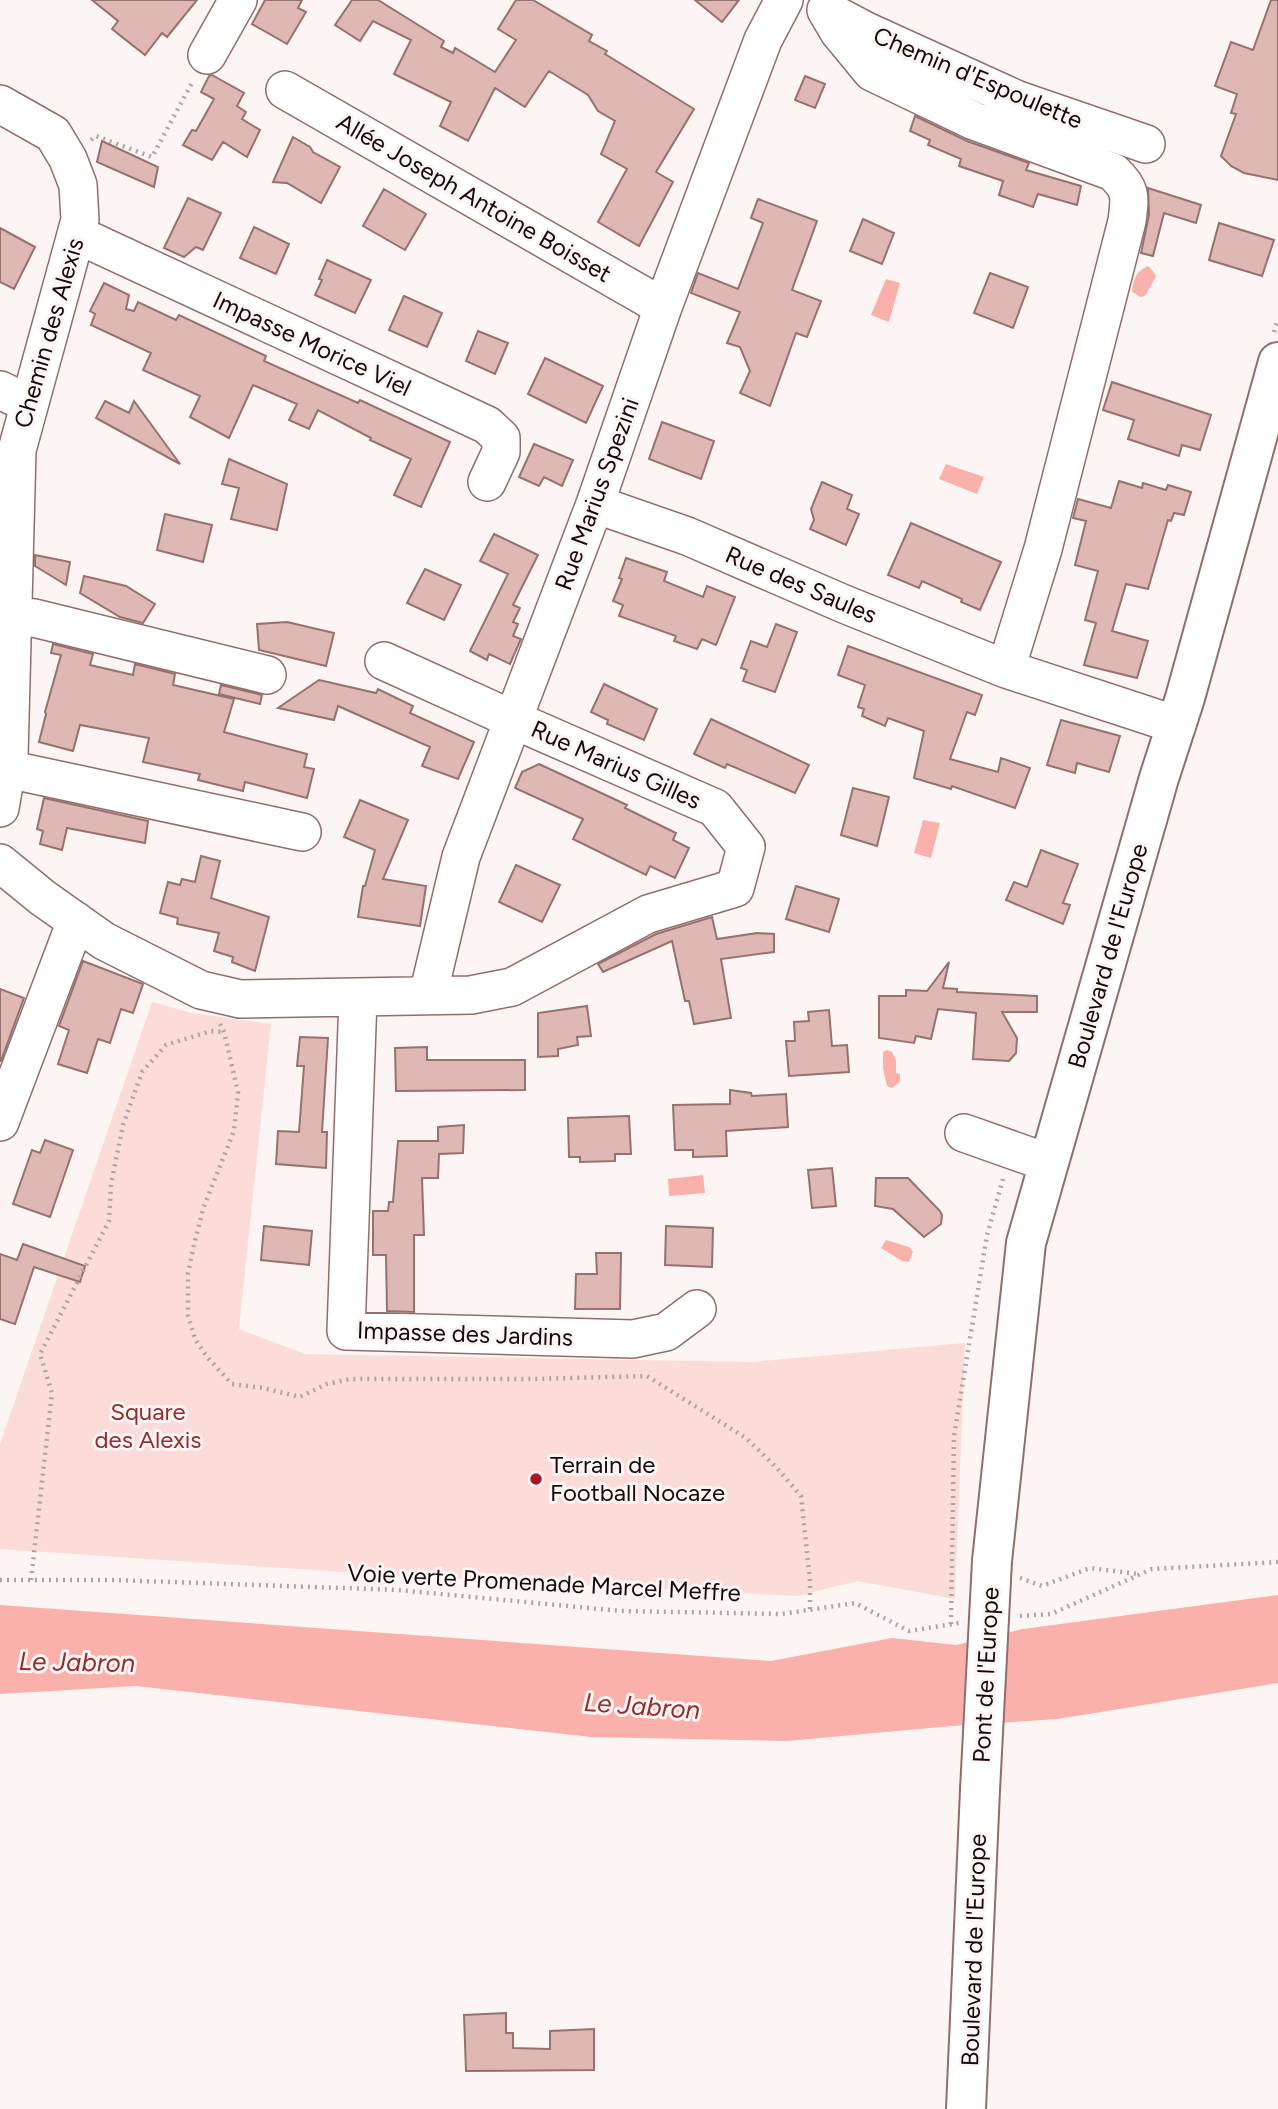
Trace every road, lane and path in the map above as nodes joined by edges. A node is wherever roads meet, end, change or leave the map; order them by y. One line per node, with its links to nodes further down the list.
1 (237, 0): 4 (street)
2 (784, 0): 10 (street, Rue Marius Spezini)
3 (820, 5): 7 (street, Chemin d'Espoulette); 17 (street)
4 (207, 55): 8 (path)
5 (285, 90): 10 (street, Allée Joseph Antoine Boisset)
6 (0, 104): 8 (street, Chemin des Alexis)
7 (1146, 144)
8 (68, 159): 9 (street, Chemin des Alexis)
9 (78, 235): 12 (street, Chemin des Alexis); 13 (street, Impasse Morice Viel)
10 (663, 307): 14 (street, Rue Marius Spezini)
11 (1278, 362): 20 (main road, Boulevard de l'Europe)
12 (15, 397): 15 (street, Chemin des Alexis)
13 (486, 482)
14 (595, 504): 17 (street, Rue des Saules); 19 (street, Rue Marius Spezini)
15 (13, 616): 18 (street); 21 (street, Chemin des Alexis)
16 (384, 661): 19 (street)
17 (1006, 669): 20 (street)
18 (267, 675)
19 (514, 720): 26 (street, Rue Marius Spezini); 26 (street, Rue Marius Gilles)
20 (1177, 725): 32 (main road, Boulevard de l'Europe)
21 (7, 769): 22 (street, Chemin des Alexis); 23 (street)
22 (0, 808)
23 (302, 832)
24 (0, 863): 25 (street)
25 (76, 921): 27 (street); 29 (street)
26 (428, 995): 27 (street)
27 (358, 998): 33 (street, Impasse des Jardins)
28 (225, 1032): 38 (path)
29 (0, 1122)
30 (964, 1133): 31 (street)
31 (1011, 1151): 32 (street); 41 (path)
32 (1049, 1163): 35 (main road, Boulevard de l'Europe)
33 (697, 1309)
34 (1278, 1562): 36 (path)
35 (991, 1564): 36 (path); 42 (main road, Pont de l'Europe, bridge)
36 (1140, 1574): 39 (path)
37 (0, 1580): 38 (path, Voie verte Promenade Marcel Meffre)
38 (31, 1580): 41 (path, Voie verte Promenade Marcel Meffre)
39 (1013, 1616)
40 (963, 1622): 41 (path, Voie verte Promenade Marcel Meffre)
41 (951, 1624)
42 (980, 1790): 43 (main road, Boulevard de l'Europe)
43 (966, 2109)

